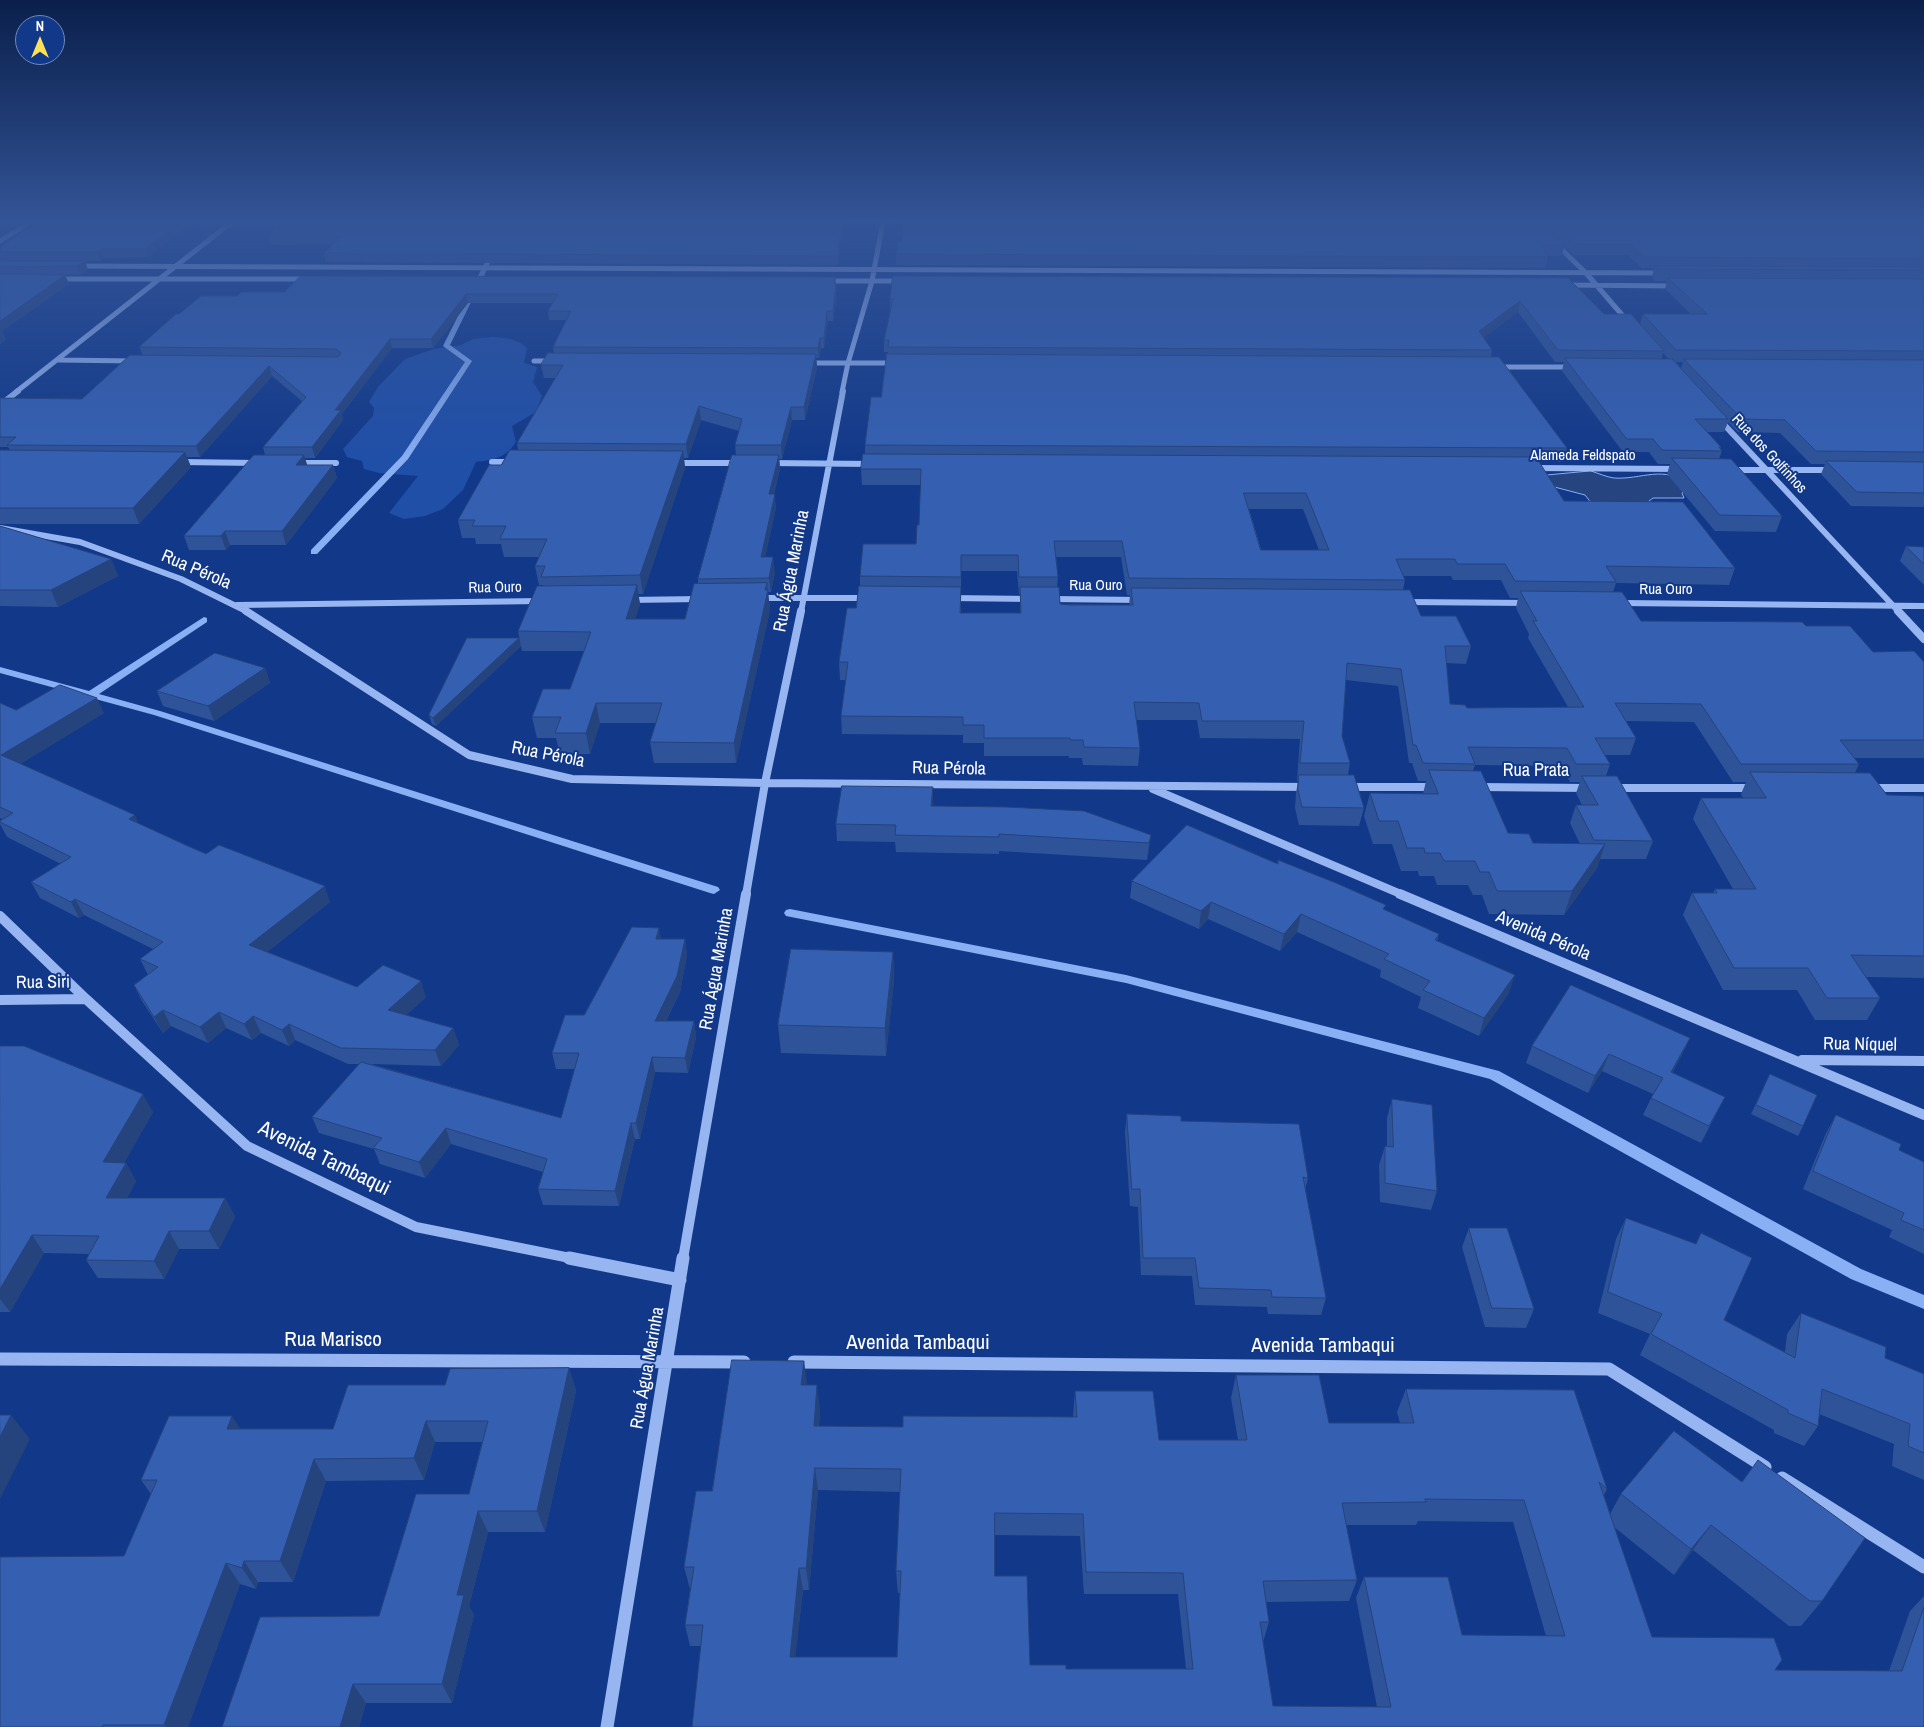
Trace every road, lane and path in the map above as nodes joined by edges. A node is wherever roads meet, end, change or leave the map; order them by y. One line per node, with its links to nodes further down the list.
1 (132, 302): 5 (street)
2 (865, 302): 10 (street, Rua Água Marinha)
3 (1611, 302): 4 (street)
4 (1633, 327)
5 (58, 360): 6 (street); 14 (street)
6 (145, 361)
7 (534, 361): 8 (street)
8 (564, 362)
9 (799, 363): 10 (street)
10 (848, 363): 11 (street); 25 (street, Rua Água Marinha)
11 (908, 364)
12 (1492, 367): 13 (street)
13 (1581, 367)
14 (0, 405)
15 (1716, 416): 30 (street, Rua dos Golfinhos)
16 (168, 462): 19 (street)
17 (492, 462): 18 (street)
18 (522, 462)
19 (267, 463)
20 (286, 463): 21 (street)
21 (336, 463)
22 (661, 463): 23 (street)
23 (750, 463)
24 (760, 463): 25 (street)
25 (830, 464): 26 (street); 33 (street, Rua Água Marinha)
26 (879, 464)
27 (1528, 468): 28 (street, Alameda Feldspato)
28 (1688, 469)
29 (1718, 470): 30 (street)
30 (1768, 470): 31 (street); 45 (street, Rua dos Golfinhos)
31 (1846, 470)
32 (0, 528): 44 (street, Rua Pérola)
33 (804, 597): 35 (street); 36 (street); 48 (street, Rua Água Marinha)
34 (715, 598): 38 (street)
35 (744, 598)
36 (874, 598)
37 (944, 598): 39 (street, Rua Ouro)
38 (615, 600)
39 (1153, 600)
40 (545, 601): 44 (street, Rua Ouro)
41 (1393, 602): 42 (street)
42 (1532, 603)
43 (1612, 603): 45 (street, Rua Ouro)
44 (237, 605): 48 (street, Rua Pérola)
45 (1892, 605): 46 (street, Rua Ouro); 47 (street, Rua dos Golfinhos)
46 (1924, 606)
47 (1924, 639)
48 (765, 784): 49 (street, Rua Pérola); 65 (street, Rua Água Marinha)
49 (1148, 787): 50 (street); 62 (street, Avenida Pérola)
50 (1318, 787)
51 (1338, 787): 52 (street)
52 (1447, 787)
53 (1467, 787): 54 (street, Rua Prata)
54 (1596, 788)
55 (1606, 788): 56 (street)
56 (1765, 788)
57 (1864, 788): 58 (street)
58 (1924, 788)
59 (0, 916): 60 (street, Avenida Tambaqui)
60 (86, 999): 61 (street, Rua Siri); 65 (street, Avenida Tambaqui)
61 (0, 1000)
62 (1796, 1060): 63 (street, Rua Níquel); 64 (street, Avenida Pérola)
63 (1924, 1061)
64 (1924, 1115)
65 (680, 1280): 67 (street, Rua Água Marinha)
66 (0, 1359): 67 (street, Rua Marisco)
67 (665, 1361): 68 (street); 71 (street, Rua Água Marinha)
68 (754, 1362)
69 (784, 1362): 70 (street, Avenida Tambaqui)
70 (1924, 1567)
71 (607, 1727)

